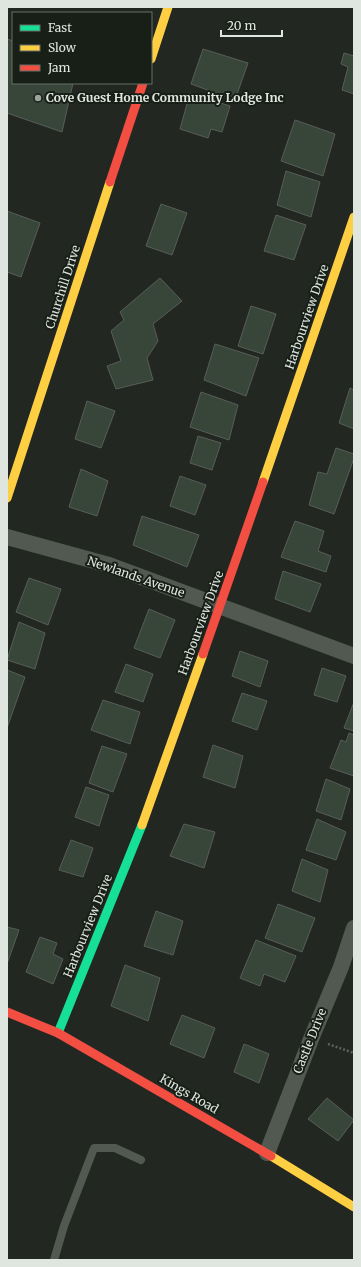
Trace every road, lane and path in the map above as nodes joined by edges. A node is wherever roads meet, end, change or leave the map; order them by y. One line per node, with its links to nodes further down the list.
1 (168, 7): 2 (street)
2 (152, 56)
3 (143, 84): 5 (street, Churchill Drive)
4 (354, 217): 7 (street, Harbourview Drive)
5 (7, 498)
6 (7, 537): 7 (street, Newlands Avenue)
7 (220, 607): 8 (street, Newlands Avenue); 11 (street, Harbourview Drive)
8 (354, 656)
9 (354, 928): 12 (street, Castle Drive)
10 (7, 1012): 11 (street, Kings Road)
11 (58, 1033): 14 (street, Kings Road)
12 (311, 1038): 13 (path); 14 (street, Castle Drive)
13 (354, 1053)
14 (267, 1153): 16 (street, Kings Road)
15 (141, 1160): 17 (lane)
16 (354, 1207)
17 (54, 1260)

